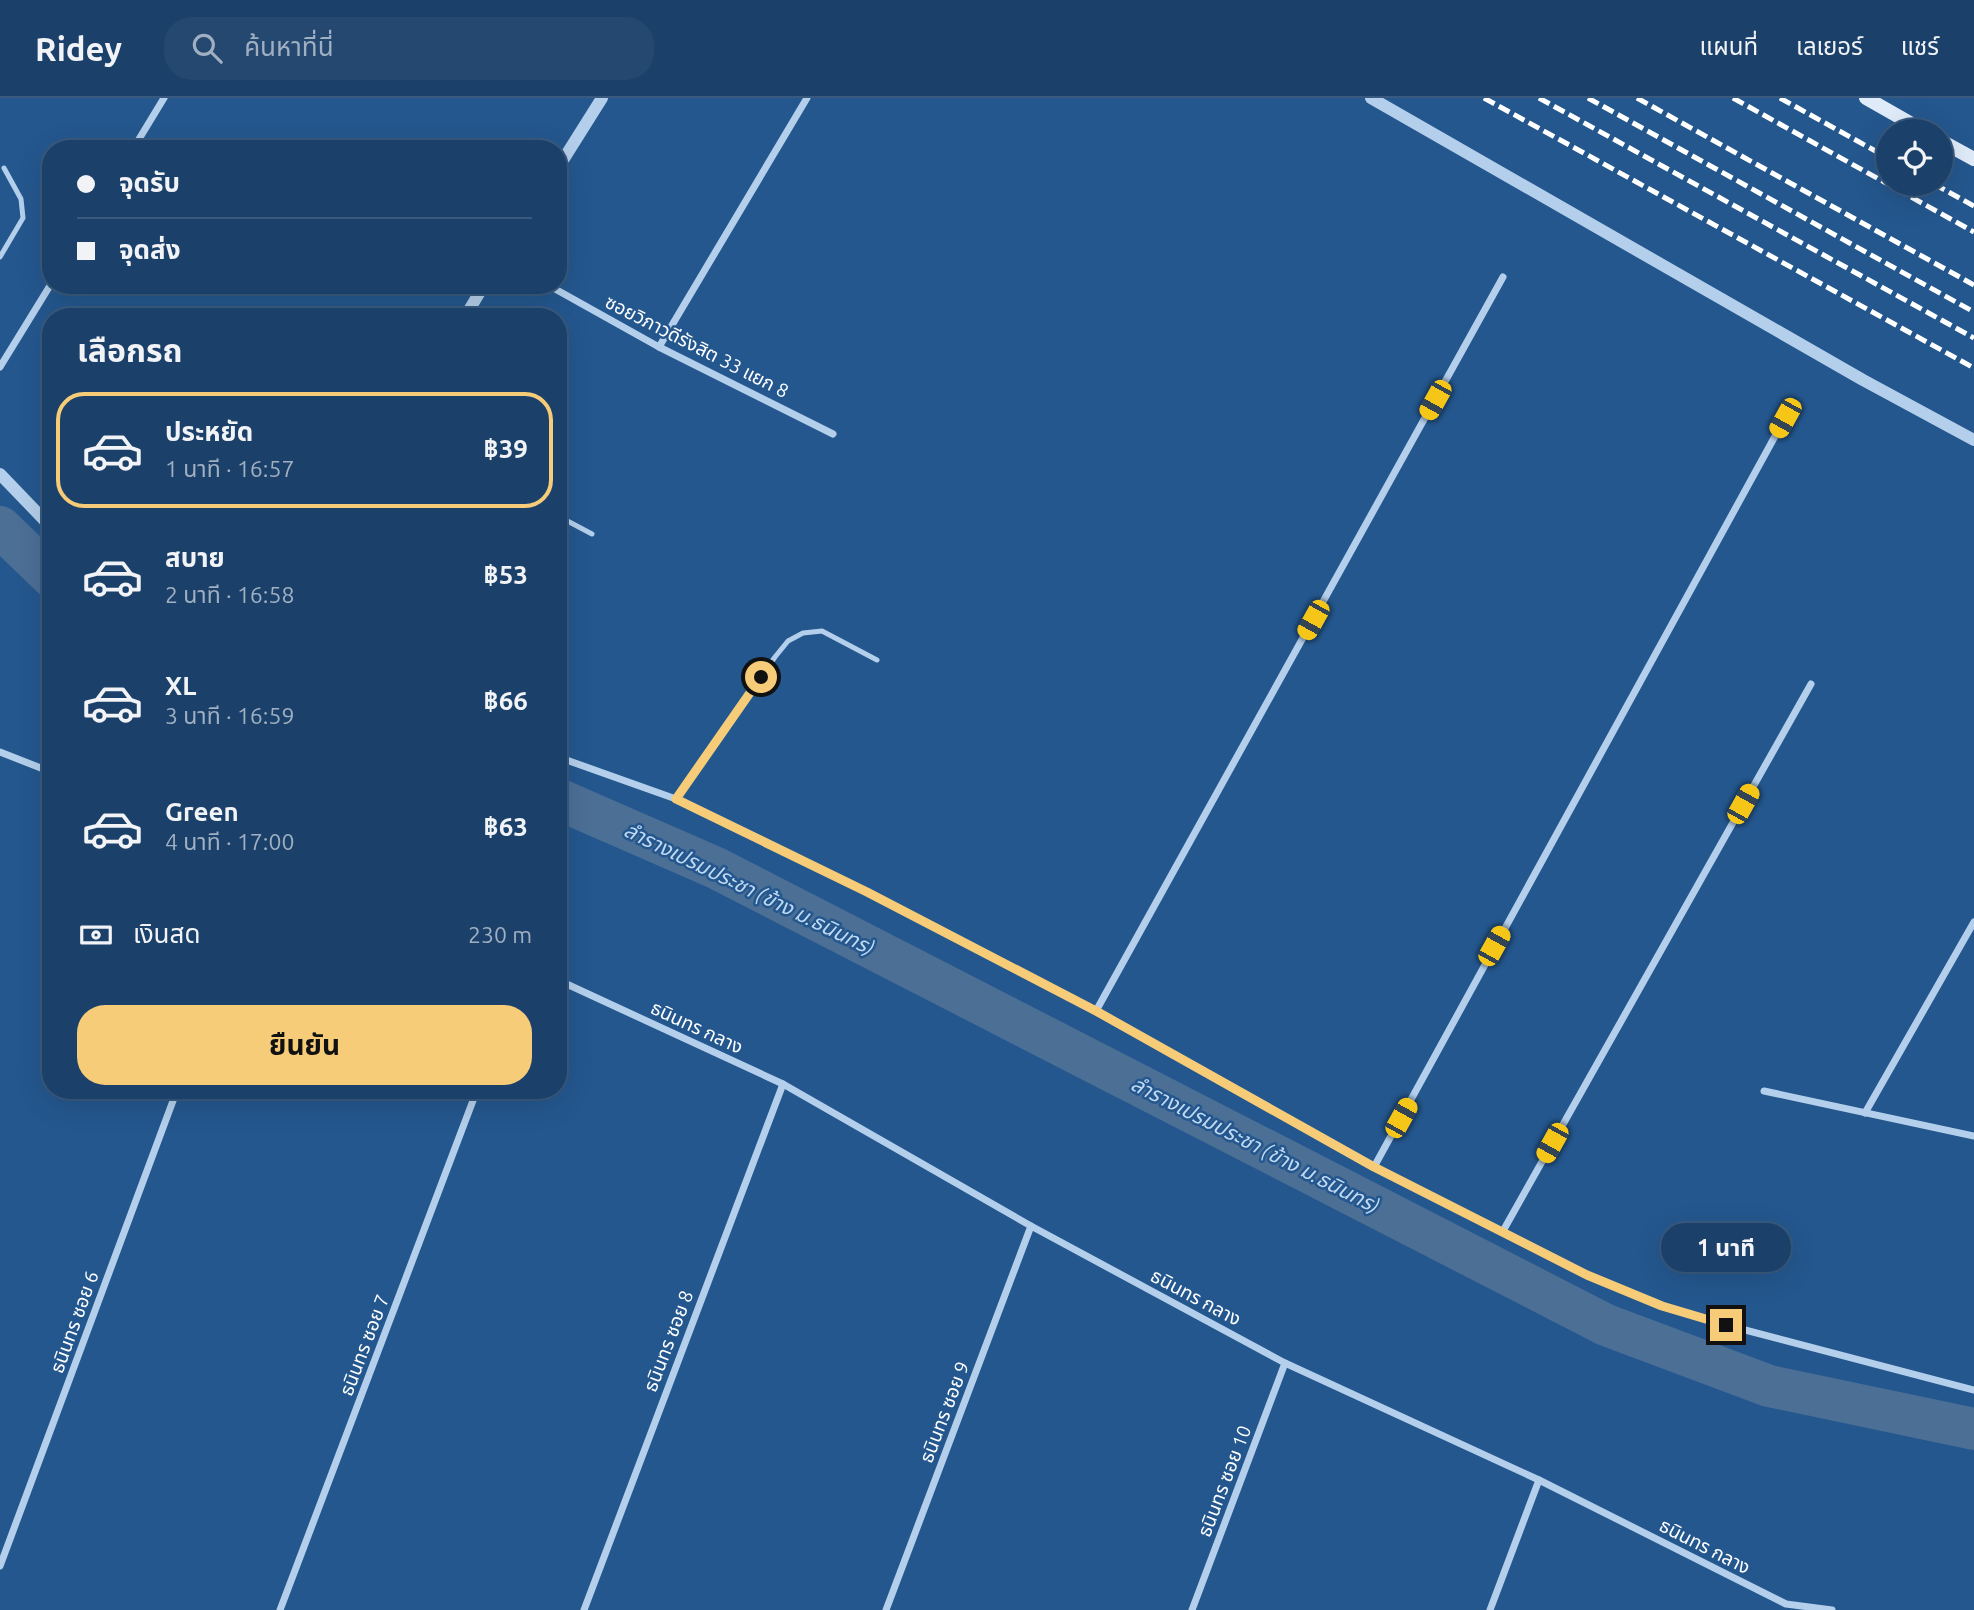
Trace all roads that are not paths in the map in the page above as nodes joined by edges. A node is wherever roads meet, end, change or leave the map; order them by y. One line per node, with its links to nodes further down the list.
1 (164, 98): 7 (street)
2 (602, 98): 9 (street)
3 (807, 98): 16 (street)
4 (1371, 98): 20 (street)
5 (1866, 98): 6 (main road)
6 (1903, 119)
7 (138, 140)
8 (1953, 148): 10 (main road)
9 (567, 154)
10 (1974, 159)
11 (4, 167): 12 (lane)
12 (0, 257)
13 (1503, 277): 33 (street)
14 (45, 294): 17 (street)
15 (564, 294): 16 (street, ซอยวิภาวดีรังสิต 33 แยก 8)
16 (659, 347): 19 (street, ซอยวิภาวดีรังสิต 33 แยก 8)
17 (0, 368)
18 (1785, 418): 40 (street)
19 (833, 434)
20 (1974, 440)
21 (0, 474): 22 (street)
22 (42, 518)
23 (567, 521): 24 (lane)
24 (592, 534)
25 (877, 660): 30 (lane)
26 (1811, 684): 42 (street)
27 (0, 752): 29 (street)
28 (567, 760): 30 (street)
29 (42, 768)
30 (676, 799): 33 (street)
31 (1974, 922): 38 (street)
32 (567, 984): 34 (street, ธนินทร กลาง)
33 (1096, 1011): 40 (street)
34 (783, 1084): 41 (street, ธนินทร กลาง); 49 (street, ธนินทร ซอย 8)
35 (1764, 1091): 38 (street)
36 (174, 1099): 46 (street, ธนินทร ซอย 6)
37 (474, 1099): 48 (street, ธนินทร ซอย 7)
38 (1865, 1113): 39 (street)
39 (1974, 1136)
40 (1374, 1167): 42 (street)
41 (1031, 1226): 43 (street, ธนินทร กลาง); 50 (street, ธนินทร ซอย 9)
42 (1503, 1231): 44 (street)
43 (1285, 1363): 45 (street, ธนินทร กลาง); 51 (street, ธนินทร ซอย 10)
44 (1974, 1390)
45 (1539, 1480): 47 (street, ธนินทร กลาง); 52 (street)
46 (0, 1566)
47 (1785, 1607): 53 (street, ธนินทร กลาง)
48 (280, 1610)
49 (583, 1610)
50 (886, 1610)
51 (1192, 1610)
52 (1490, 1610)
53 (1832, 1610)

